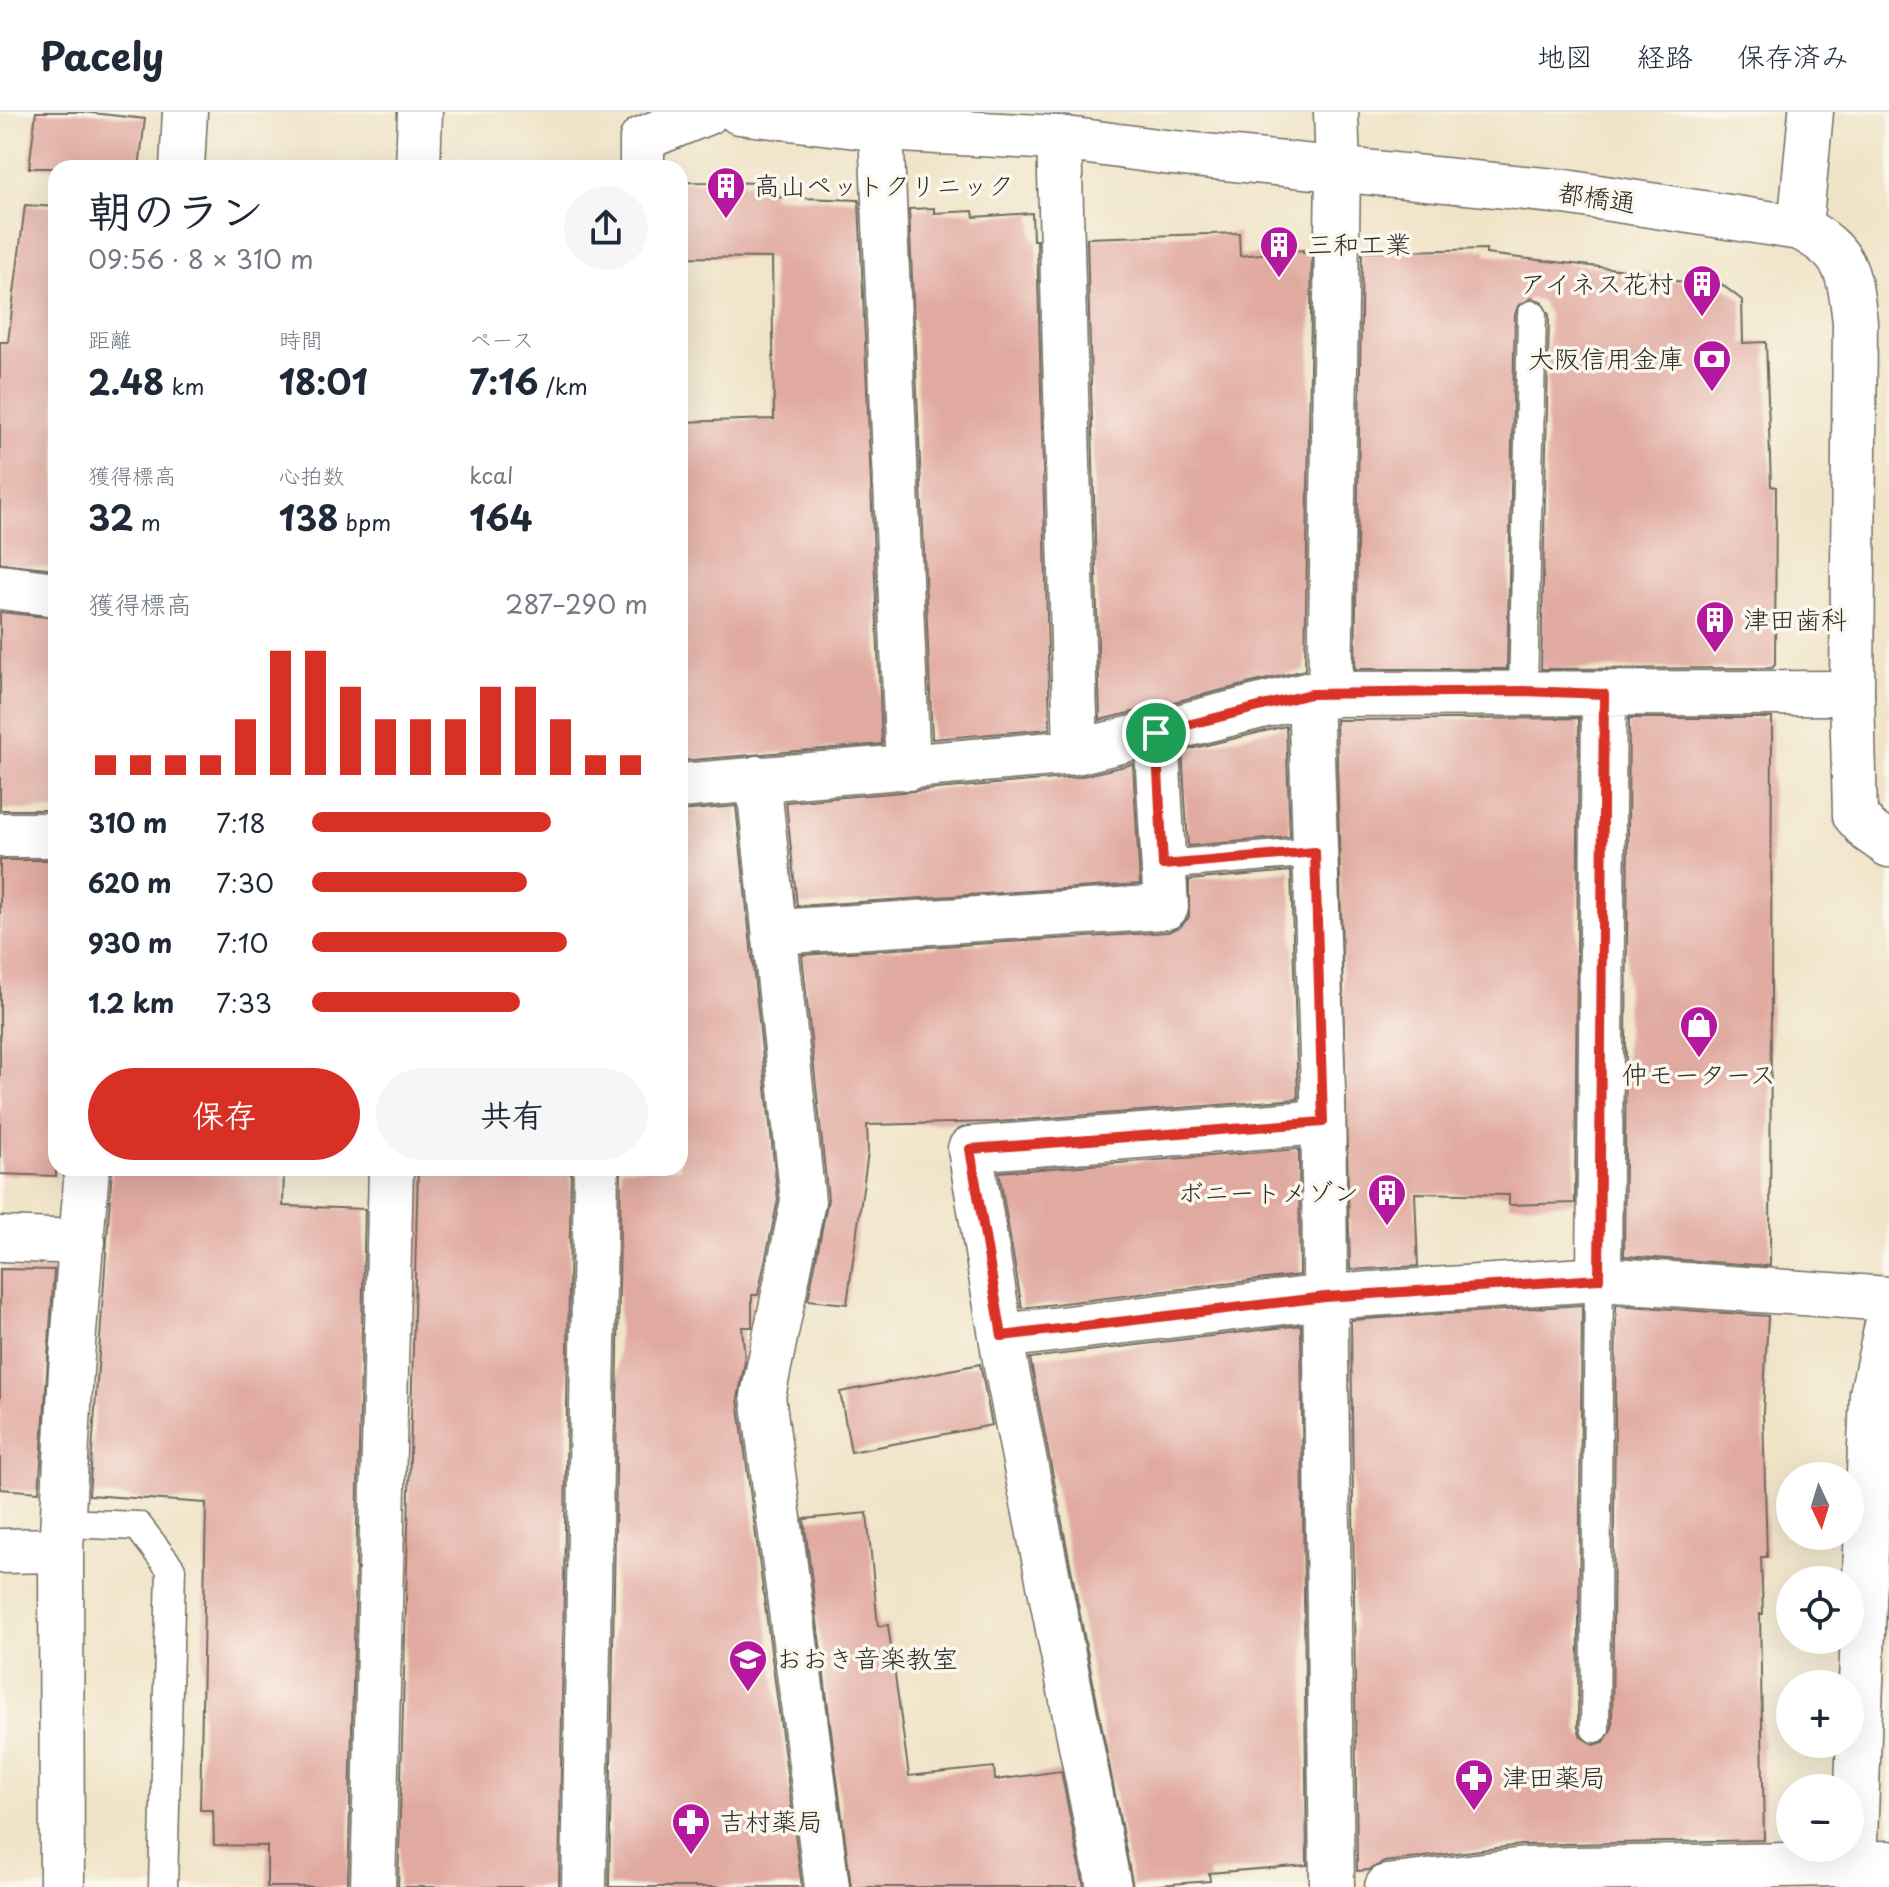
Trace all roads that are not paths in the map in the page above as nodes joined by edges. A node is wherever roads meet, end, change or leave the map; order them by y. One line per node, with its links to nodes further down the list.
1 (185, 112): 9 (street)
2 (420, 112): 10 (street)
3 (708, 112): 11 (street)
4 (739, 112): 7 (street, 都橋通)
5 (1336, 112): 12 (street)
6 (1811, 112): 13 (street)
7 (881, 129): 8 (street, 都橋通); 23 (street)
8 (1059, 138): 12 (street, 都橋通); 22 (street)
9 (182, 160)
10 (418, 160)
11 (642, 160)
12 (1338, 170): 13 (street, 都橋通); 20 (street)
13 (1800, 228): 18 (street, 都橋通)
14 (1532, 315): 17 (lane)
15 (0, 587): 16 (street)
16 (48, 593)
17 (1523, 691): 19 (street); 20 (street)
18 (1852, 693): 19 (street); 28 (street, 都橋通)
19 (1604, 694): 38 (street)
20 (1320, 695): 21 (street); 29 (street)
21 (1156, 733): 22 (street); 30 (street)
22 (1076, 752): 23 (street)
23 (908, 768): 24 (street)
24 (758, 778): 25 (street); 31 (street)
25 (688, 785)
26 (0, 835): 27 (street)
27 (48, 835)
28 (1889, 845)
29 (1315, 852): 30 (lane); 32 (street)
30 (1163, 865): 31 (street)
31 (775, 932): 51 (street)
32 (1323, 1122): 39 (street); 42 (street)
33 (87, 1176): 37 (street)
34 (391, 1176): 49 (street)
35 (596, 1176): 50 (street)
36 (0, 1239): 37 (street)
37 (83, 1242): 43 (street)
38 (1599, 1279): 39 (street); 40 (street); 45 (lane)
39 (1325, 1297): 42 (street); 53 (street)
40 (1889, 1299)
41 (1889, 1316): 46 (street)
42 (1002, 1336): 52 (street)
43 (62, 1537): 44 (street); 47 (street); 48 (lane)
44 (0, 1551)
45 (1595, 1728)
46 (1869, 1872): 54 (street)
47 (62, 1887)
48 (163, 1887)
49 (373, 1887)
50 (584, 1887)
51 (827, 1887)
52 (1109, 1887)
53 (1332, 1887)
54 (1387, 1887)

